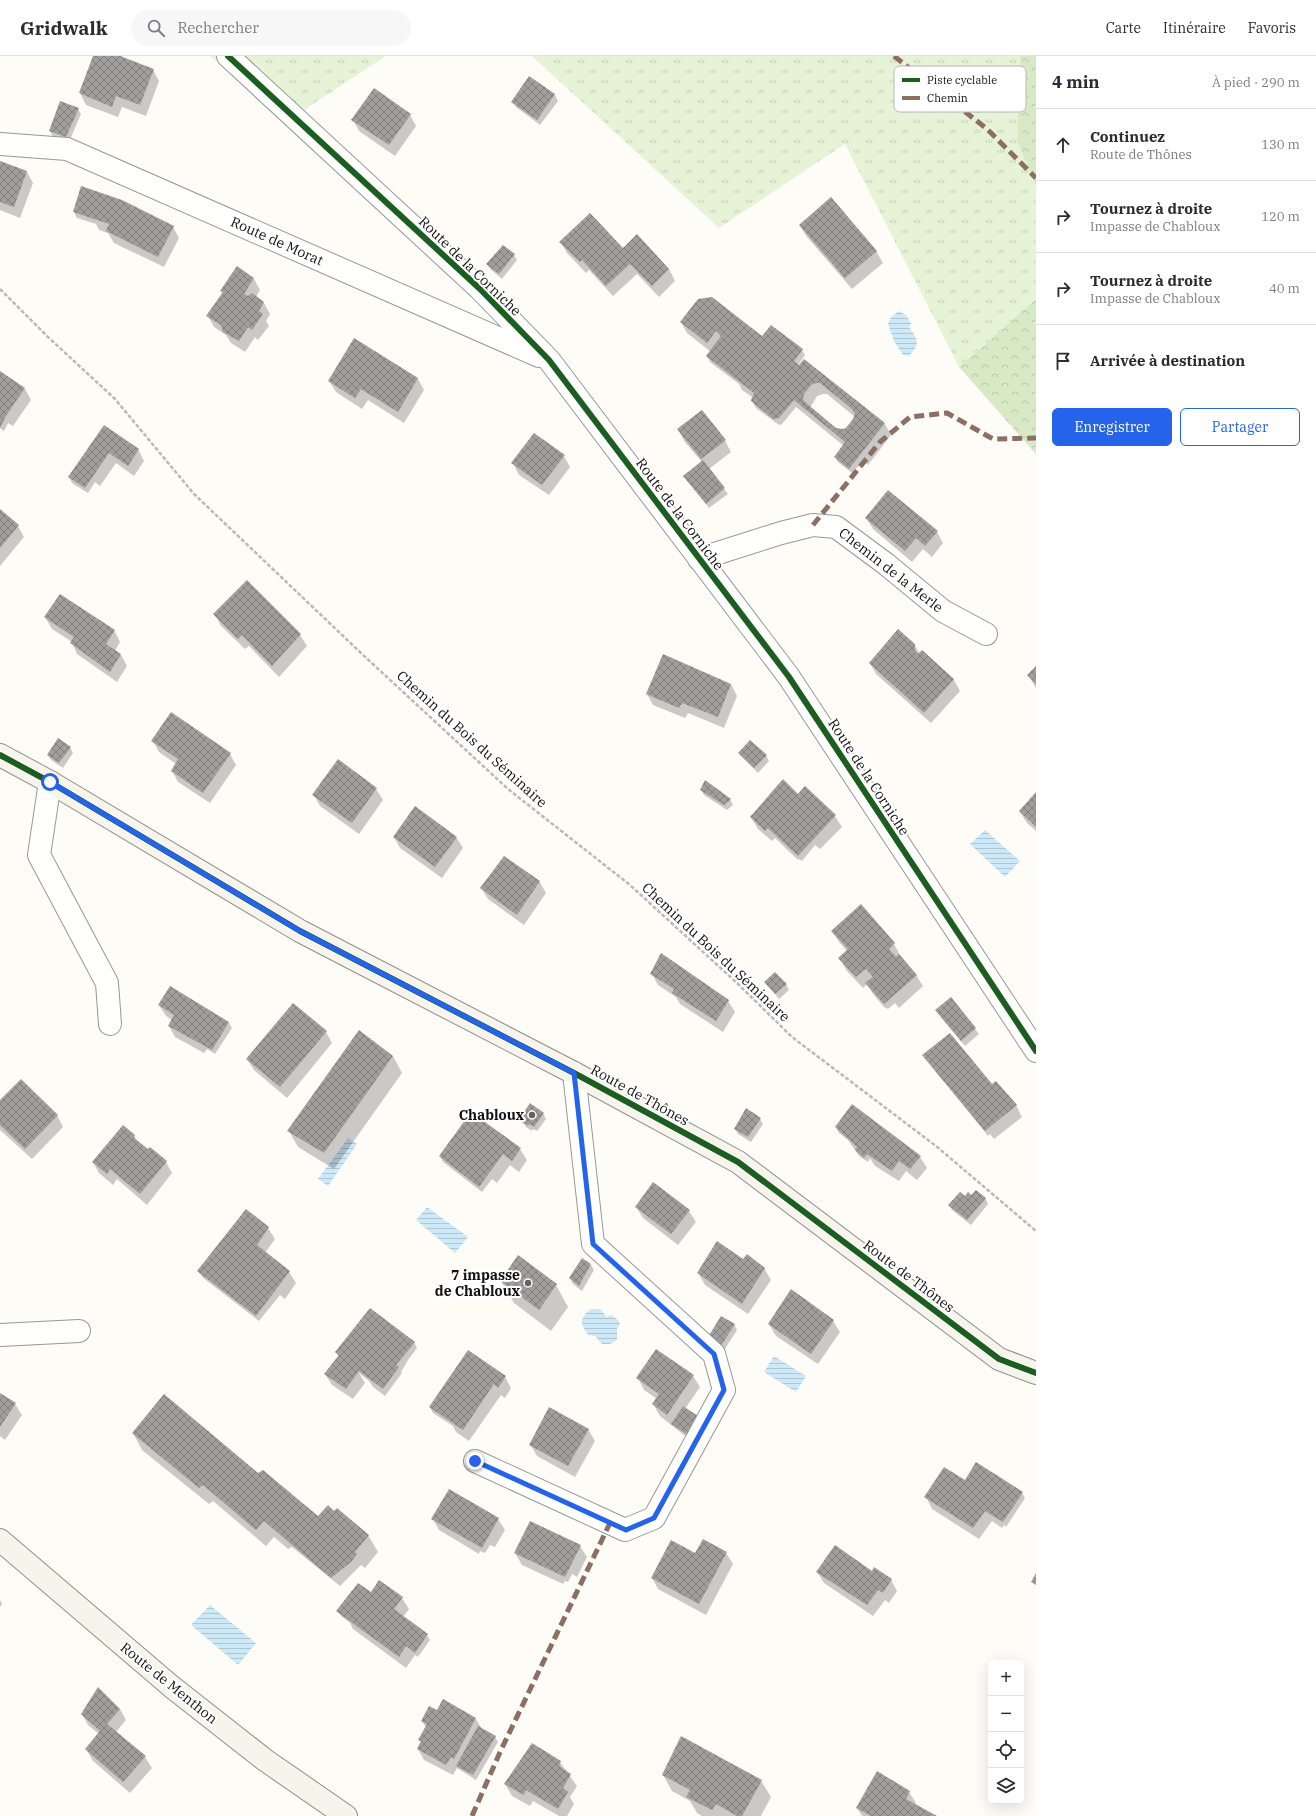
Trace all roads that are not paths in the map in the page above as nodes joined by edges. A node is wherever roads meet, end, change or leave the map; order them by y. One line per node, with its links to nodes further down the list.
1 (228, 56): 3 (street, Route de la Corniche)
2 (0, 144): 3 (street, Route de Morat)
3 (549, 360): 4 (street, Route de la Corniche)
4 (699, 559): 5 (street, Chemin de la Merle); 9 (street, Route de la Corniche)
5 (986, 634)
6 (0, 755): 7 (main road, Route de Thônes)
7 (50, 782): 8 (street); 10 (main road, Route de Thônes)
8 (110, 1024)
9 (1036, 1051)
10 (574, 1073): 13 (main road, Route de Thônes); 14 (street)
11 (79, 1331): 12 (street)
12 (0, 1335)
13 (1036, 1373)
14 (475, 1461)
15 (0, 1540): 16 (main road, Route de Menthon)
16 (346, 1816)

